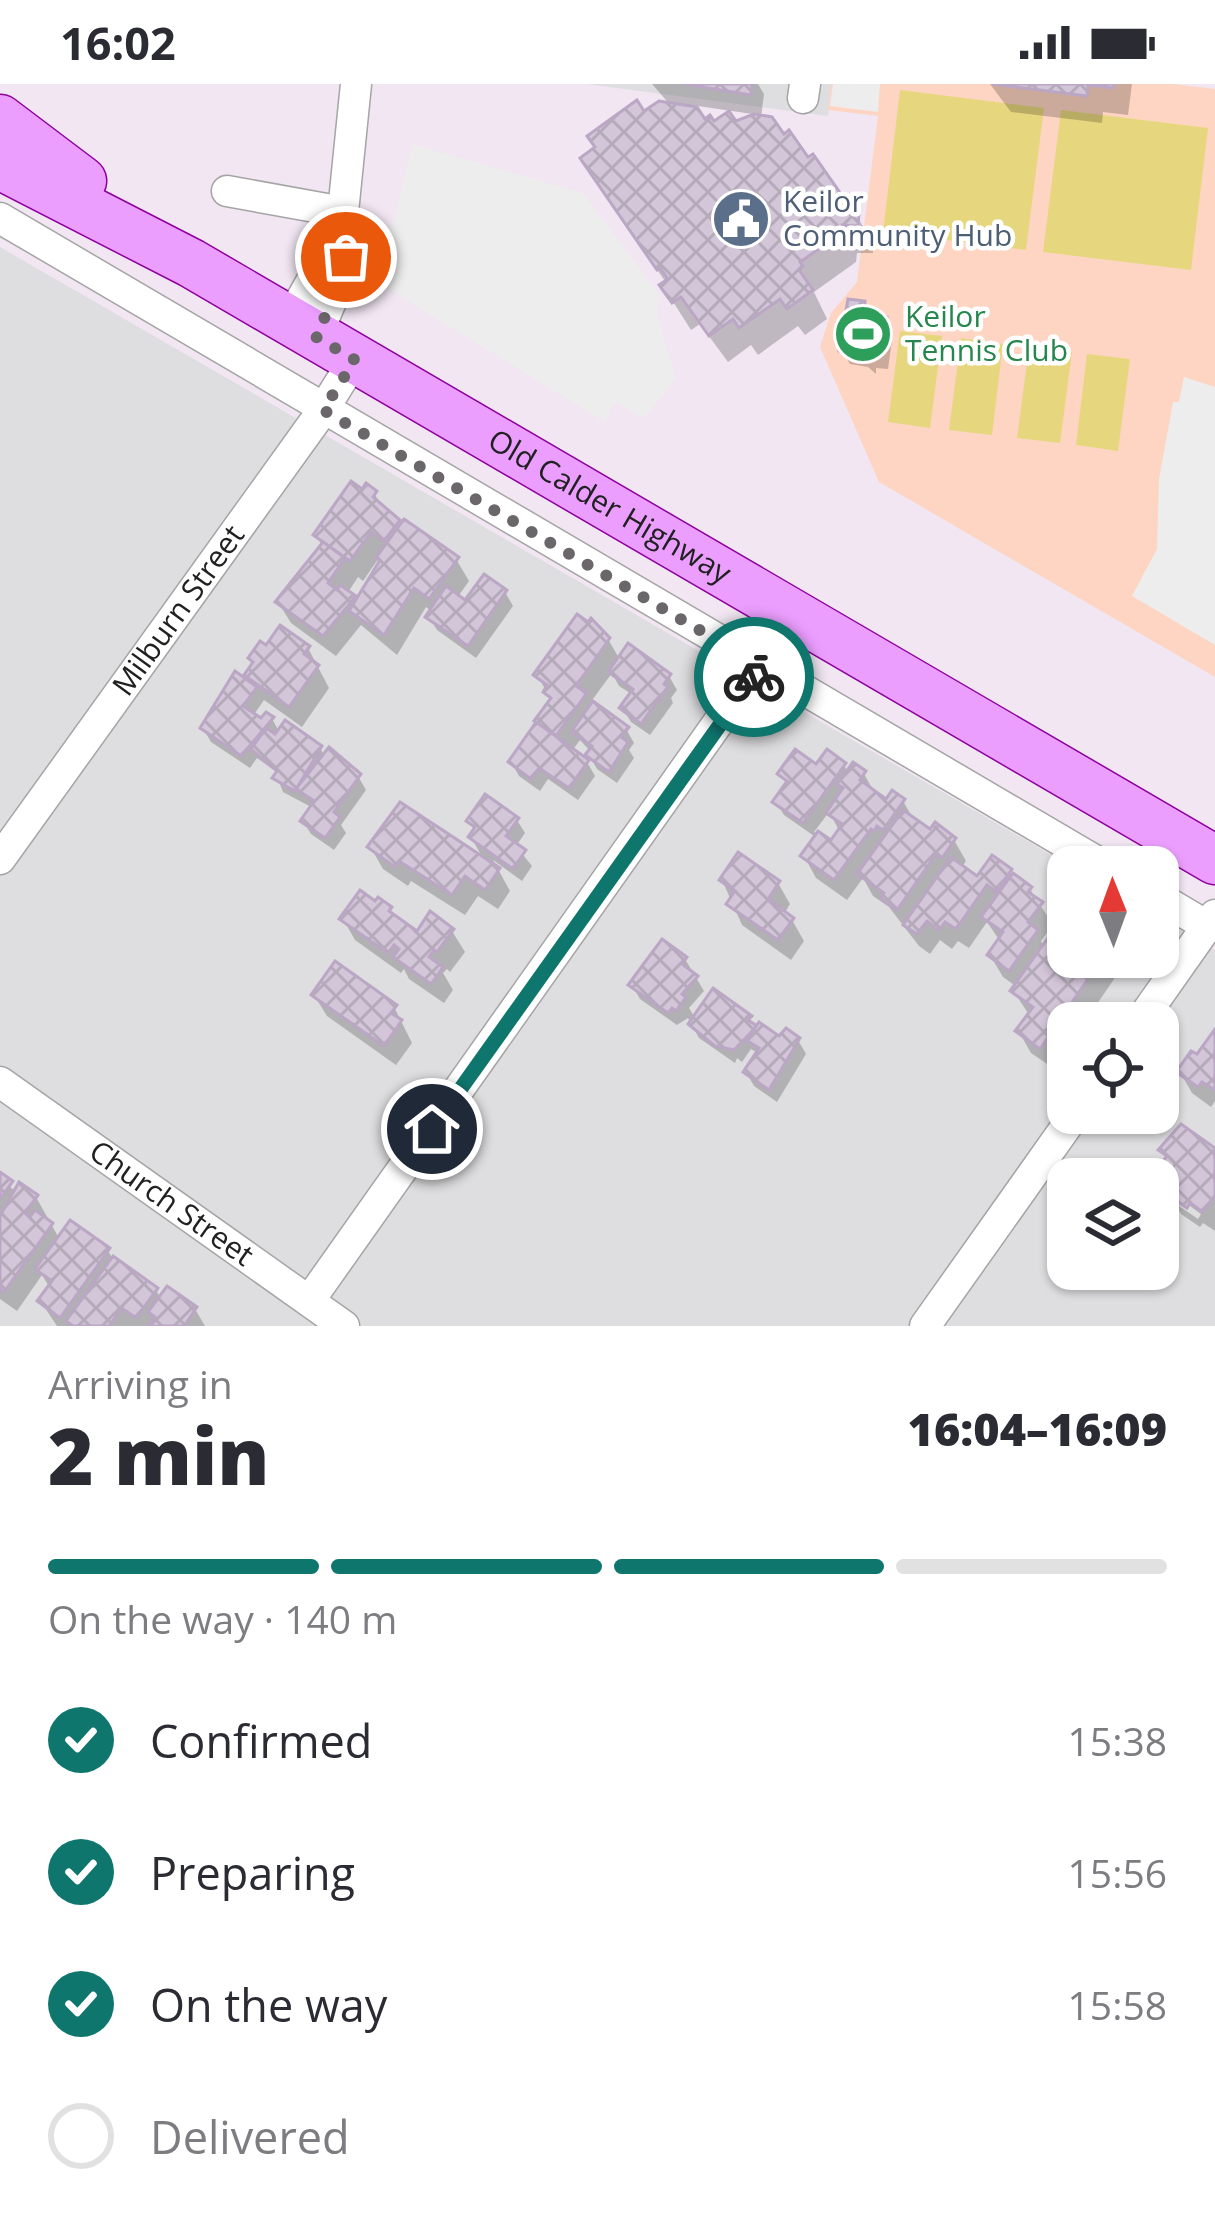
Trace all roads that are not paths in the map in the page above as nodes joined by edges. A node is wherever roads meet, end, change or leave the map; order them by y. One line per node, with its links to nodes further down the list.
1 (356, 84): 5 (street, Milburn Street)
2 (0, 119): 7 (main road, Old Calder Highway)
3 (0, 165): 7 (main road, Old Calder Highway)
4 (227, 191): 5 (street)
5 (344, 212): 8 (street, Milburn Street)
6 (0, 218): 9 (street)
7 (191, 263): 8 (main road, Old Calder Highway)
8 (320, 339): 9 (street, Milburn Street); 10 (main road, Old Calder Highway)
9 (323, 410): 11 (street); 13 (street, Milburn Street)
10 (795, 614): 11 (street); 14 (main road, Old Calder Highway)
11 (761, 666): 12 (street); 20 (street)
12 (1070, 846)
13 (0, 859)
14 (1215, 860)
15 (1179, 906): 16 (street)
16 (1212, 921): 17 (street)
17 (1154, 1002)
18 (0, 1082): 20 (street, Church Street)
19 (1061, 1134): 22 (street)
20 (309, 1301): 21 (street, Church Street)
21 (344, 1326)
22 (926, 1326)

